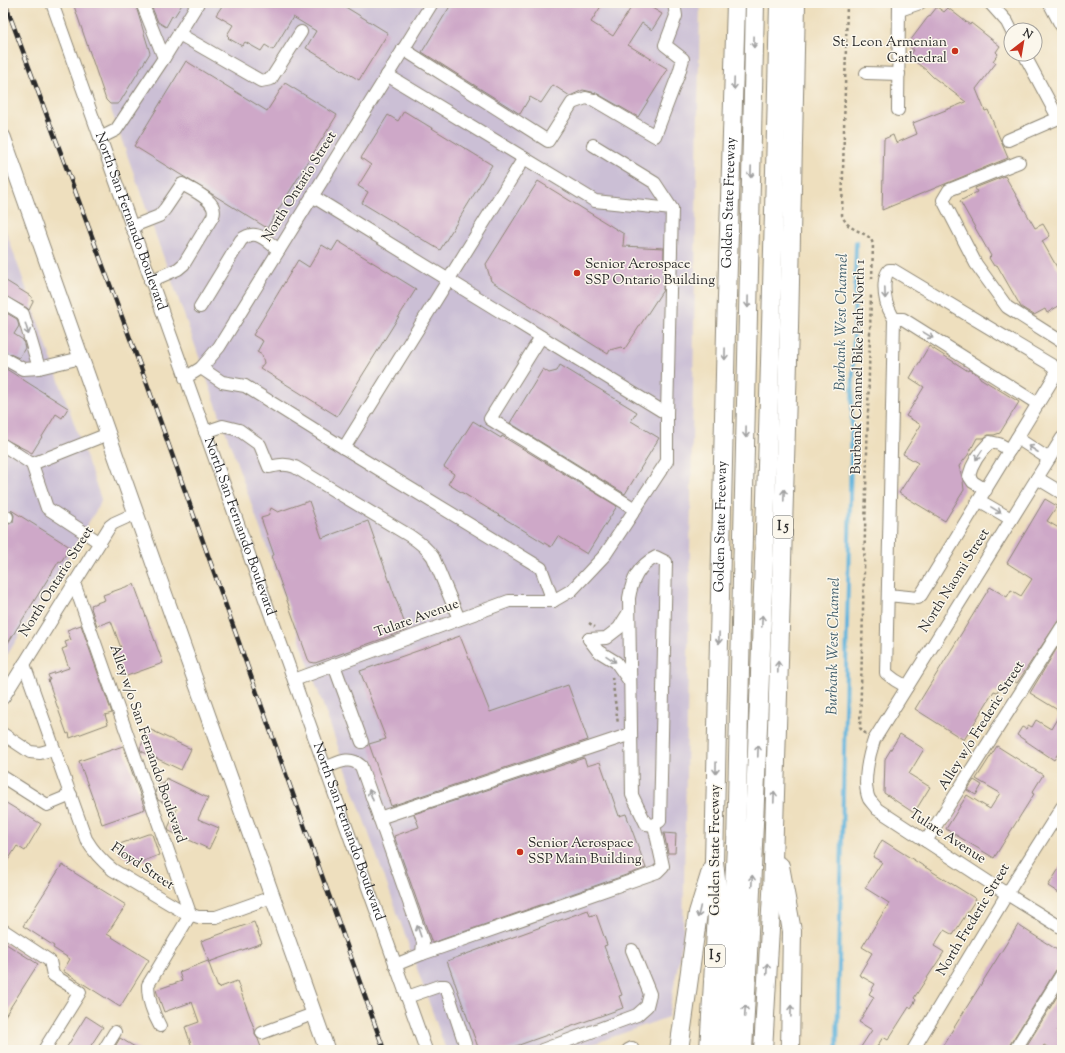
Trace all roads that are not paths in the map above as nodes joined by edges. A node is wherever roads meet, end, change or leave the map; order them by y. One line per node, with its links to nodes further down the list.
1 (52, 3): 27 (street, North San Fernando Boulevard)
2 (142, 3): 19 (street)
3 (198, 3): 17 (street)
4 (432, 3): 18 (street, North Ontario Street)
5 (674, 3): 18 (street)
6 (736, 3): 92 (highway, Golden State Freeway / I 5, one-way to 92)
7 (755, 3): 115 (highway, one-way to 115)
8 (779, 3): 116 (highway, one-way to 8)
9 (796, 3): 90 (highway, I 5, one-way to 9)
10 (920, 3): 13 (street)
11 (990, 3): 14 (street)
12 (1050, 3): 15 (main road)
13 (900, 7): 22 (street)
14 (1007, 22)
15 (1062, 24)
16 (301, 32): 17 (street)
17 (179, 34): 19 (street)
18 (403, 49): 23 (street, North Ontario Street)
19 (164, 58): 27 (street)
20 (1028, 62): 25 (street)
21 (866, 73): 22 (street)
22 (899, 74): 24 (street)
23 (387, 75): 30 (street); 32 (street, North Ontario Street)
24 (898, 110)
25 (1061, 117): 28 (street)
26 (3, 136): 44 (main road)
27 (100, 138): 34 (street, North San Fernando Boulevard)
28 (1008, 140)
29 (593, 145): 33 (street)
30 (524, 158): 33 (street); 36 (street)
31 (1019, 162): 42 (street)
32 (312, 196): 35 (street, North Ontario Street); 36 (street)
33 (672, 209): 49 (street)
34 (131, 227): 37 (street, North San Fernando Boulevard); 37 (street)
35 (279, 250): 39 (street); 46 (street, North Ontario Street)
36 (449, 280): 41 (street); 55 (street)
37 (150, 281): 47 (street, North San Fernando Boulevard)
38 (3, 302): 45 (street, one-way to 45)
39 (200, 307)
40 (894, 319): 48 (street, one-way to 48); 48 (street, one-way to 40); 68 (street)
41 (541, 337): 49 (street); 63 (street)
42 (1062, 342)
43 (3, 358): 45 (street)
44 (80, 358): 45 (street); 51 (main road)
45 (39, 368)
46 (201, 368): 47 (street, North Ontario Street); 55 (street)
47 (185, 378): 50 (street, North San Fernando Boulevard)
48 (1038, 404): 52 (street)
49 (667, 414): 63 (street)
50 (205, 432): 71 (street); 75 (street, North San Fernando Boulevard)
51 (108, 434): 58 (street); 64 (main road)
52 (1017, 438): 56 (street); 57 (street, one-way to 52)
53 (1062, 438): 57 (street, North Naomi Street)
54 (3, 445): 58 (street)
55 (344, 448): 69 (street)
56 (1010, 450): 60 (street); 60 (street, one-way to 60)
57 (1049, 459): 59 (street, North Naomi Street)
58 (32, 464): 66 (street)
59 (1037, 478): 61 (street); 65 (street, North Naomi Street)
60 (986, 490): 62 (street)
61 (1062, 493)
62 (980, 501): 65 (street, one-way to 65); 68 (street)
63 (635, 509): 69 (street)
64 (136, 514): 66 (street, North Ontario Street); 94 (main road)
65 (1011, 519): 77 (street, North Naomi Street)
66 (99, 542): 67 (street, North Ontario Street)
67 (74, 583): 73 (street, North Ontario Street); 95 (street, Alley w/o San Fernando Boulevard)
68 (888, 595): 77 (street)
69 (553, 601): 71 (street, Tulare Avenue)
70 (629, 612): 76 (street); 76 (street, one-way to 76); 89 (street)
71 (459, 619): 74 (street, Tulare Avenue)
72 (1062, 627): 91 (street, Alley w/o Frederic Street)
73 (24, 664): 78 (street, North Ontario Street); 83 (street, Floyd Street)
74 (334, 665): 75 (street, Tulare Avenue); 82 (street)
75 (294, 680): 84 (street, North San Fernando Boulevard)
76 (630, 682): 80 (street)
77 (907, 687): 81 (street, North Naomi Street)
78 (3, 698)
79 (3, 734): 83 (street)
80 (631, 734): 88 (street); 89 (street)
81 (874, 740): 91 (street, Tulare Avenue)
82 (362, 742)
83 (54, 749): 86 (street, Floyd Street)
84 (325, 768): 88 (street, one-way to 84); 100 (street, North San Fernando Boulevard)
85 (3, 777): 86 (street)
86 (71, 795): 95 (street, Floyd Street)
87 (1062, 807): 93 (street, North Frederic Street)
88 (379, 818): 99 (street, one-way to 88)
89 (654, 825): 99 (street)
90 (773, 830): 117 (highway, I 5, one-way to 90); 118 (highway, one-way to 90)
91 (926, 841): 93 (street, Tulare Avenue)
92 (714, 862): 113 (highway, one-way to 113); 114 (highway, Golden State Freeway / I 5)
93 (1007, 894): 96 (street, Tulare Avenue); 119 (street, North Frederic Street)
94 (272, 897): 95 (street, Floyd Street); 103 (main road)
95 (190, 915): 104 (street)
96 (1062, 928)
97 (3, 930): 107 (street)
98 (632, 950): 112 (street)
99 (422, 954): 100 (street)
100 (395, 965): 102 (street, North San Fernando Boulevard)
101 (1062, 974): 120 (street)
102 (407, 997): 110 (street, North San Fernando Boulevard); 111 (street)
103 (313, 1014): 106 (street); 109 (main road)
104 (160, 1026)
105 (116, 1032): 108 (street)
106 (262, 1033)
107 (44, 1050)
108 (104, 1050)
109 (327, 1050)
110 (426, 1050)
111 (467, 1050)
112 (542, 1050)
113 (679, 1050)
114 (709, 1050)
115 (726, 1050)
116 (743, 1050)
117 (762, 1050)
118 (790, 1050)
119 (913, 1050)
120 (1015, 1050)

